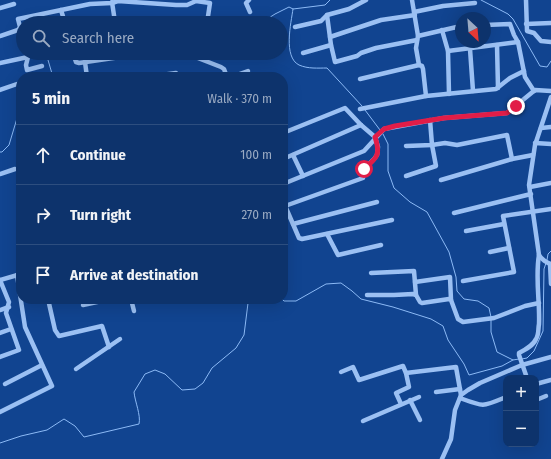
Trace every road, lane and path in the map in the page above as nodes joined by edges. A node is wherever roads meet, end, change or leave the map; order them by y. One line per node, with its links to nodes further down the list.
1 (249, 0): 10 (street)
2 (366, 0): 12 (street)
3 (412, 0): 11 (street)
4 (526, 0): 18 (street)
5 (112, 1): 9 (street); 15 (street); 16 (street)
6 (475, 3): 11 (street)
7 (14, 4): 8 (street)
8 (0, 8)
9 (61, 10): 13 (street); 14 (street)
10 (250, 12)
11 (415, 13): 25 (street); 26 (street)
12 (328, 15): 20 (street); 25 (street)
13 (32, 16)
14 (63, 16)
15 (114, 16)
16 (208, 16)
17 (551, 23): 18 (street)
18 (526, 24): 28 (street)
19 (491, 25): 27 (street)
20 (295, 27)
21 (455, 27): 22 (street)
22 (442, 30): 26 (street); 32 (street)
23 (16, 32): 24 (street)
24 (0, 36)
25 (330, 37): 29 (street)
26 (417, 38): 29 (street); 41 (street)
27 (518, 42): 30 (street); 44 (street)
28 (551, 42)
29 (332, 45): 33 (street)
30 (497, 45): 31 (street); 50 (street)
31 (470, 49): 32 (street); 52 (street)
32 (448, 51): 55 (street)
33 (303, 53)
34 (16, 58): 40 (street)
35 (26, 60): 42 (street)
36 (76, 60): 39 (street)
37 (99, 60): 39 (street)
38 (203, 60): 46 (street)
39 (85, 62): 45 (street)
40 (0, 63)
41 (419, 65): 48 (street); 56 (street)
42 (42, 66)
43 (248, 71): 47 (street)
44 (524, 71): 50 (street); 53 (street)
45 (86, 72)
46 (225, 72)
47 (245, 72)
48 (360, 79)
49 (16, 84): 51 (street)
50 (498, 88): 52 (street)
51 (0, 90)
52 (473, 91): 55 (street)
53 (534, 91): 54 (street); 59 (street)
54 (551, 91)
55 (449, 94): 56 (street)
56 (426, 96): 58 (street)
57 (551, 97): 62 (street)
58 (360, 109)
59 (430, 120): 64 (street); 67 (street)
60 (361, 125): 63 (street); 64 (street); 69 (street)
61 (551, 127): 62 (street)
62 (541, 128): 65 (street)
63 (288, 131)
64 (376, 136): 75 (street); 82 (street)
65 (536, 143): 66 (street); 70 (street)
66 (551, 144)
67 (432, 145): 68 (street); 72 (street); 76 (street)
68 (406, 146)
69 (293, 155): 71 (street); 75 (street)
70 (533, 155): 72 (street); 80 (street)
71 (288, 157)
72 (512, 159): 77 (street)
73 (15, 169): 74 (street)
74 (0, 174)
75 (303, 176): 78 (street)
76 (406, 176)
77 (441, 180)
78 (288, 182)
79 (551, 183): 80 (street)
80 (530, 187): 81 (street)
81 (531, 194): 86 (street); 87 (street)
82 (288, 202)
83 (376, 202): 89 (street)
84 (551, 209): 86 (street)
85 (288, 212): 89 (street)
86 (533, 212): 90 (street); 96 (street)
87 (454, 213)
88 (392, 220): 92 (street)
89 (293, 224): 92 (street)
90 (504, 224): 91 (street); 94 (street)
91 (466, 230)
92 (327, 234): 93 (street)
93 (381, 245)
94 (509, 248): 95 (street); 101 (street)
95 (490, 252)
96 (540, 256): 97 (street); 107 (street)
97 (550, 264): 103 (street)
98 (371, 274): 102 (street)
99 (16, 275): 100 (street)
100 (0, 280): 113 (street)
101 (463, 281)
102 (415, 282): 105 (street); 106 (street)
103 (551, 284)
104 (367, 295): 105 (street)
105 (416, 295): 106 (street)
106 (452, 300): 107 (street)
107 (539, 303): 122 (street)
108 (22, 304): 123 (street)
109 (49, 304): 119 (street)
110 (88, 304): 112 (street)
111 (132, 304): 115 (street)
112 (83, 305)
113 (9, 307): 114 (street); 116 (street)
114 (0, 310)
115 (134, 311)
116 (11, 329): 117 (street); 120 (street)
117 (0, 333)
118 (120, 339): 119 (street)
119 (109, 347): 124 (street)
120 (0, 357)
121 (551, 357): 122 (street)
122 (522, 364): 127 (street); 135 (street)
123 (42, 365): 130 (street); 140 (street)
124 (76, 369)
125 (341, 372): 126 (street)
126 (406, 373): 131 (street); 139 (street)
127 (526, 375)
128 (551, 380): 129 (street)
129 (539, 383)
130 (5, 384)
131 (460, 389): 132 (street); 135 (street)
132 (436, 392)
133 (546, 396): 137 (street)
134 (419, 397): 138 (street)
135 (460, 397): 136 (street); 143 (street)
136 (503, 398)
137 (539, 399)
138 (410, 400): 139 (street); 141 (street)
139 (401, 404): 142 (street)
140 (0, 412)
141 (420, 420)
142 (363, 421)
143 (442, 459)

